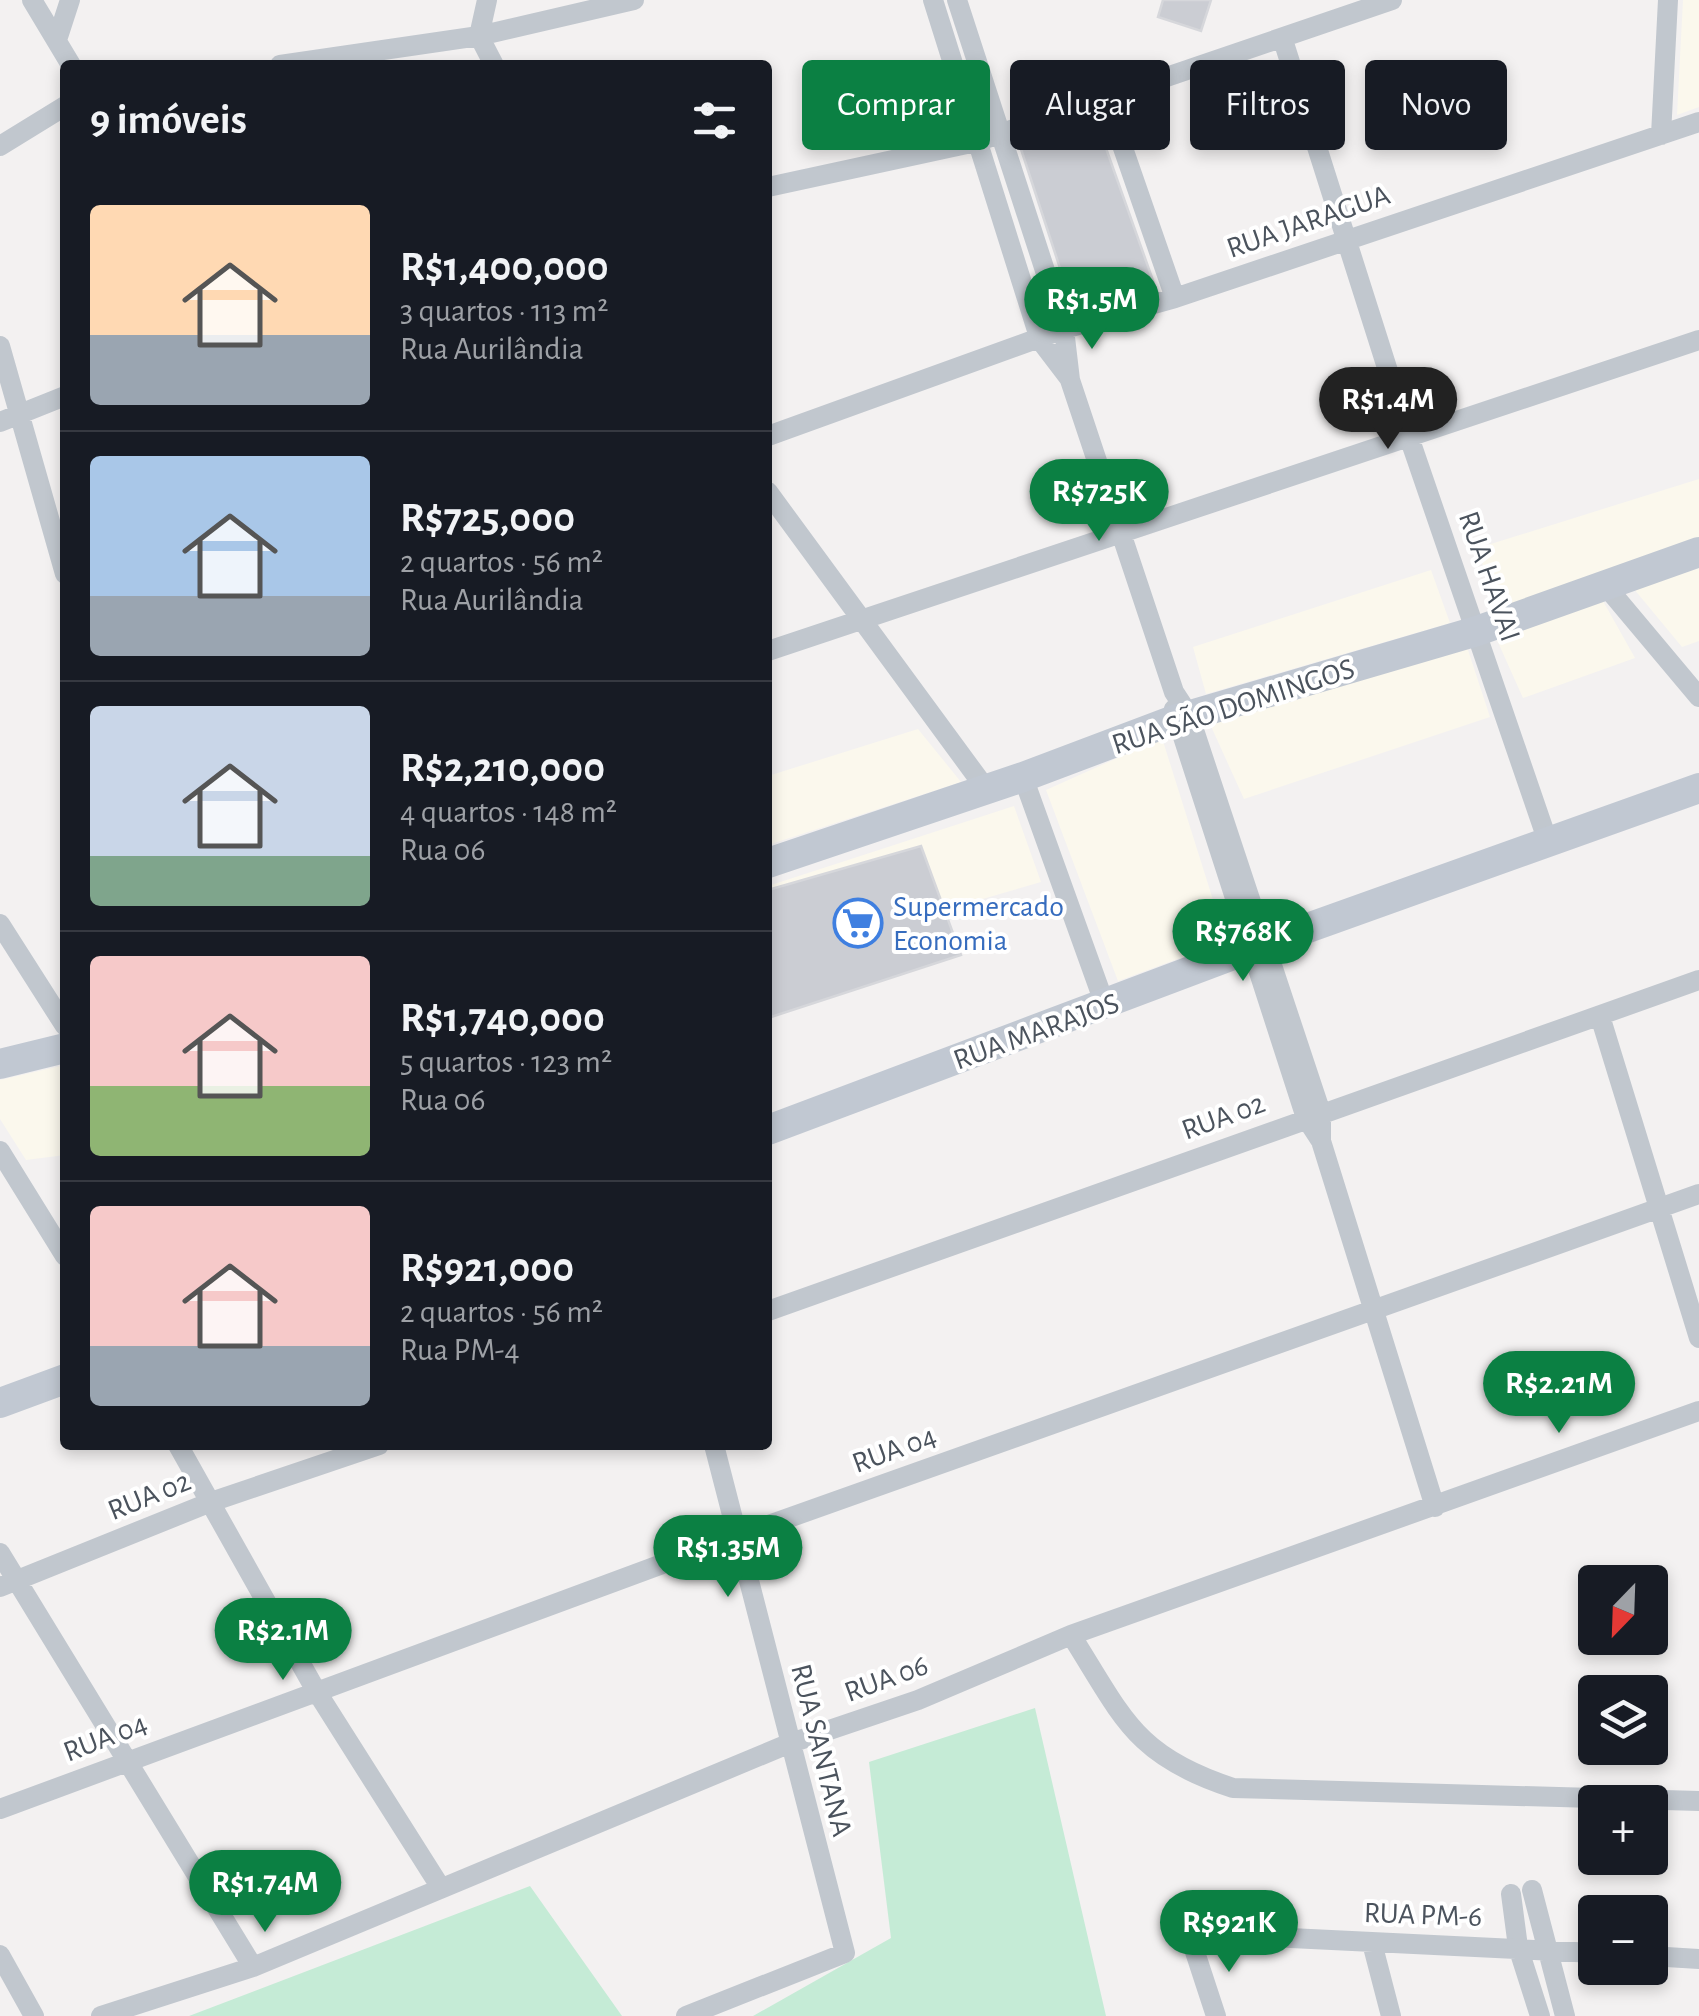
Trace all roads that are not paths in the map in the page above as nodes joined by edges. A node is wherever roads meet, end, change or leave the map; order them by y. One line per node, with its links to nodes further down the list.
1 (32, 0): 10 (street)
2 (70, 0): 10 (street)
3 (488, 0): 9 (street)
4 (634, 0): 9 (street)
5 (933, 0): 15 (street)
6 (957, 0): 20 (street)
7 (1392, 0): 11 (street)
8 (1668, 0): 21 (street)
9 (479, 36): 13 (street); 14 (street)
10 (57, 40): 12 (street)
11 (1283, 40): 16 (street); 28 (street, RUA HAVAI)
12 (68, 60)
13 (314, 60)
14 (491, 60)
15 (951, 60)
16 (1170, 78)
17 (60, 109): 23 (street)
18 (1699, 122): 21 (street, RUA JARAGUA)
19 (1010, 130): 20 (street)
20 (999, 134): 22 (street); 30 (street)
21 (1661, 135): 28 (street, RUA JARAGUA)
22 (990, 137)
23 (0, 146)
24 (939, 150): 27 (street)
25 (979, 150): 31 (street)
26 (1124, 150): 29 (street)
27 (772, 186)
28 (1346, 240): 29 (street, RUA JARAGUA); 39 (street, RUA HAVAI)
29 (1175, 298): 30 (street, RUA JARAGUA)
30 (1064, 329): 31 (street, RUA JARAGUA); 34 (street)
31 (1040, 340): 34 (street); 38 (street, RUA JARAGUA)
32 (1699, 340): 39 (street)
33 (0, 346): 36 (street)
34 (1070, 380): 41 (street)
35 (60, 398): 36 (street)
36 (20, 411): 37 (street); 43 (street)
37 (0, 422)
38 (772, 435)
39 (1409, 437): 41 (street); 46 (street, RUA HAVAI)
40 (772, 498): 45 (street)
41 (1122, 535): 45 (street); 49 (street)
42 (1699, 552): 44 (street, RUA SÃO DOMINGOS)
43 (60, 556)
44 (1605, 584): 46 (street, RUA SÃO DOMINGOS); 48 (street)
45 (858, 620): 47 (street); 52 (street)
46 (1478, 631): 49 (street, RUA SÃO DOMINGOS); 53 (street, RUA HAVAI)
47 (772, 650)
48 (1699, 697)
49 (1179, 709): 50 (street, RUA SÃO DOMINGOS); 56 (street)
50 (1023, 777): 52 (street, RUA SÃO DOMINGOS); 58 (street)
51 (1699, 788): 53 (street, RUA MARAJOS)
52 (986, 789): 54 (street, RUA SÃO DOMINGOS)
53 (1550, 846): 56 (street, RUA MARAJOS)
54 (772, 862)
55 (0, 924): 60 (street)
56 (1258, 947): 58 (street, RUA MARAJOS); 63 (street)
57 (1699, 980): 59 (street, RUA 02)
58 (1105, 1005): 64 (street, RUA MARAJOS)
59 (1600, 1016): 63 (street, RUA 02); 67 (street)
60 (60, 1018)
61 (60, 1049): 62 (street)
62 (0, 1064)
63 (1314, 1115): 69 (street, RUA 02); 70 (street)
64 (772, 1129)
65 (0, 1151): 68 (street)
66 (1699, 1194): 67 (street, RUA 04)
67 (1658, 1209): 70 (street, RUA 04); 71 (street)
68 (60, 1248)
69 (772, 1309)
70 (1374, 1310): 79 (street); 80 (street, RUA 04)
71 (1699, 1338)
72 (60, 1381): 73 (street)
73 (0, 1402)
74 (1699, 1411): 79 (street, RUA 06)
75 (181, 1450): 78 (street)
76 (364, 1450): 78 (street, RUA 02)
77 (715, 1450): 80 (street, RUA SANTANA)
78 (211, 1502): 82 (street, RUA 02); 84 (street)
79 (1435, 1508): 83 (street, RUA 06)
80 (738, 1536): 84 (street, RUA 04); 85 (street, RUA SANTANA)
81 (0, 1553): 82 (street)
82 (8, 1584): 86 (street)
83 (1071, 1635): 85 (street, RUA 06); 87 (street)
84 (316, 1689): 86 (street, RUA 04); 89 (street)
85 (788, 1744): 89 (street, RUA 06); 100 (street, RUA SANTANA)
86 (126, 1760): 88 (street, RUA 04); 97 (street)
87 (1699, 1801)
88 (0, 1808)
89 (442, 1888): 97 (street, RUA 06)
90 (1372, 1942): 91 (street, RUA PM-6); 101 (street, RUA PM-6); 102 (street)
91 (1518, 1947): 92 (street, RUA PM-6); 92 (street); 103 (street)
92 (1544, 1950): 93 (street, RUA PM-6); 104 (street)
93 (1578, 1952)
94 (0, 1956): 98 (street)
95 (1668, 1957): 96 (street)
96 (1699, 1959)
97 (253, 1967): 99 (street, RUA 06)
98 (34, 2016)
99 (101, 2016)
100 (686, 2016)
101 (1216, 2016)
102 (1391, 2016)
103 (1540, 2016)
104 (1565, 2016)

